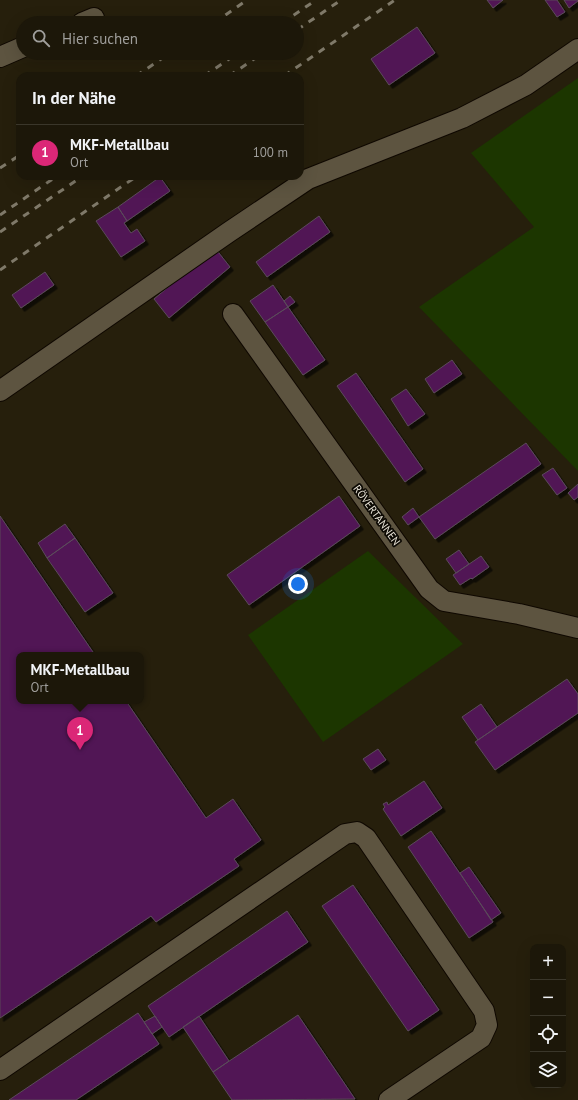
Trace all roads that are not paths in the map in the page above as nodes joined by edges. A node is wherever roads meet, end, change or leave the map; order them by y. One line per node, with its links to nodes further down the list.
1 (578, 49): 5 (street)
2 (16, 50): 3 (street)
3 (0, 57)
4 (233, 314): 6 (street, RÖVERTANNEN)
5 (0, 391)
6 (578, 628)
7 (0, 1070): 8 (street)
8 (389, 1100)

